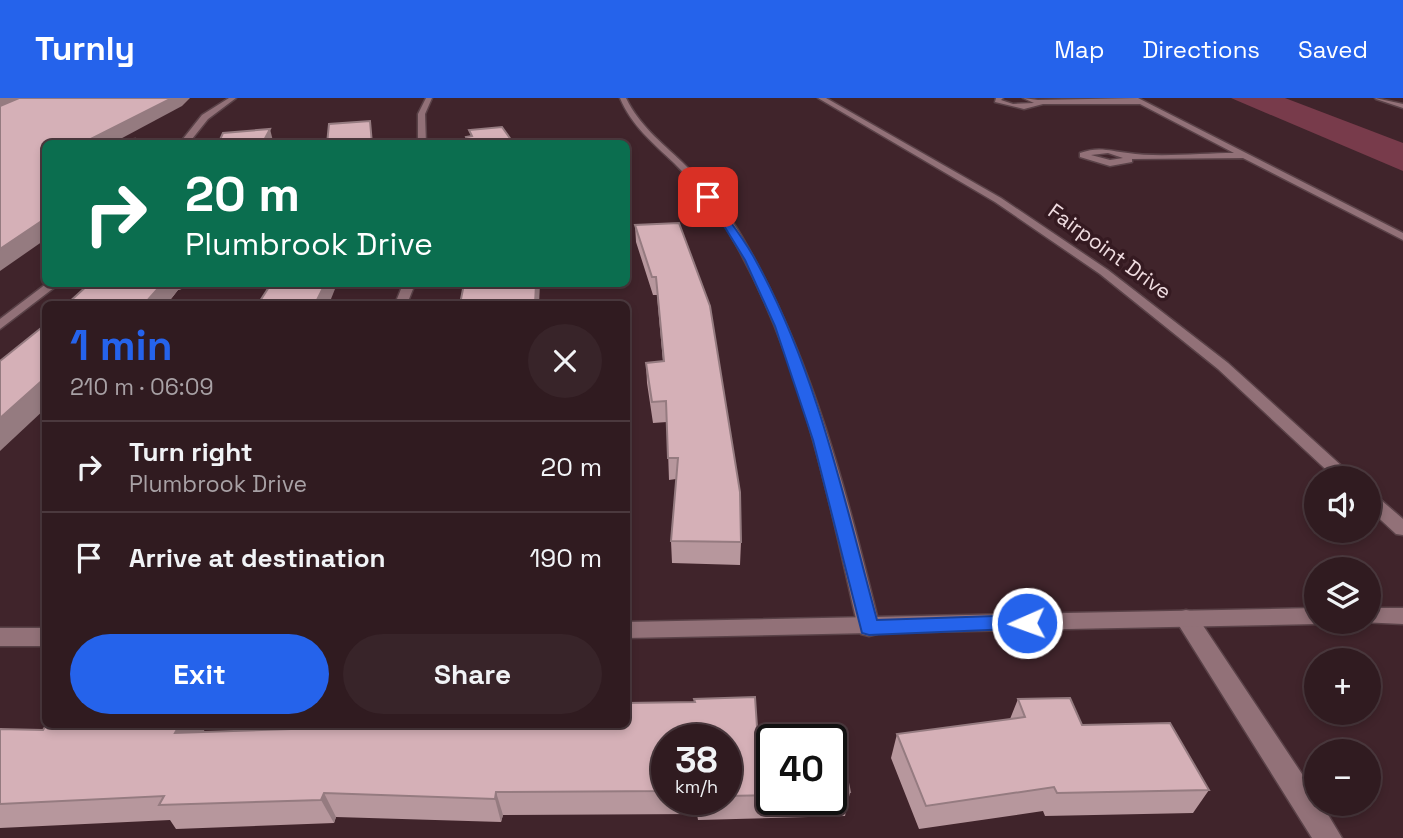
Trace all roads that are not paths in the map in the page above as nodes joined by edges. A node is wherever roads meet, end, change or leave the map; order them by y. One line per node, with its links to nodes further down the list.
1 (233, 98): 11 (street)
2 (429, 98): 12 (street)
3 (623, 98): 25 (street)
4 (821, 98): 18 (street, Fairpoint Drive)
5 (1000, 98): 9 (street)
6 (1026, 98): 9 (street)
7 (1378, 98): 10 (street)
8 (1137, 100): 9 (street); 14 (street)
9 (1039, 102)
10 (1403, 106)
11 (186, 140)
12 (421, 140)
13 (1127, 156): 14 (street)
14 (1246, 156): 15 (street)
15 (1403, 237)
16 (49, 287): 17 (street)
17 (0, 325)
18 (1333, 466)
19 (1381, 510): 20 (street)
20 (1403, 529)
21 (1381, 616): 22 (street)
22 (1403, 616)
23 (1304, 617): 24 (street)
24 (1186, 618): 25 (street); 29 (street)
25 (869, 628): 26 (street)
26 (630, 631)
27 (0, 637): 28 (street)
28 (42, 637)
29 (1328, 838)

